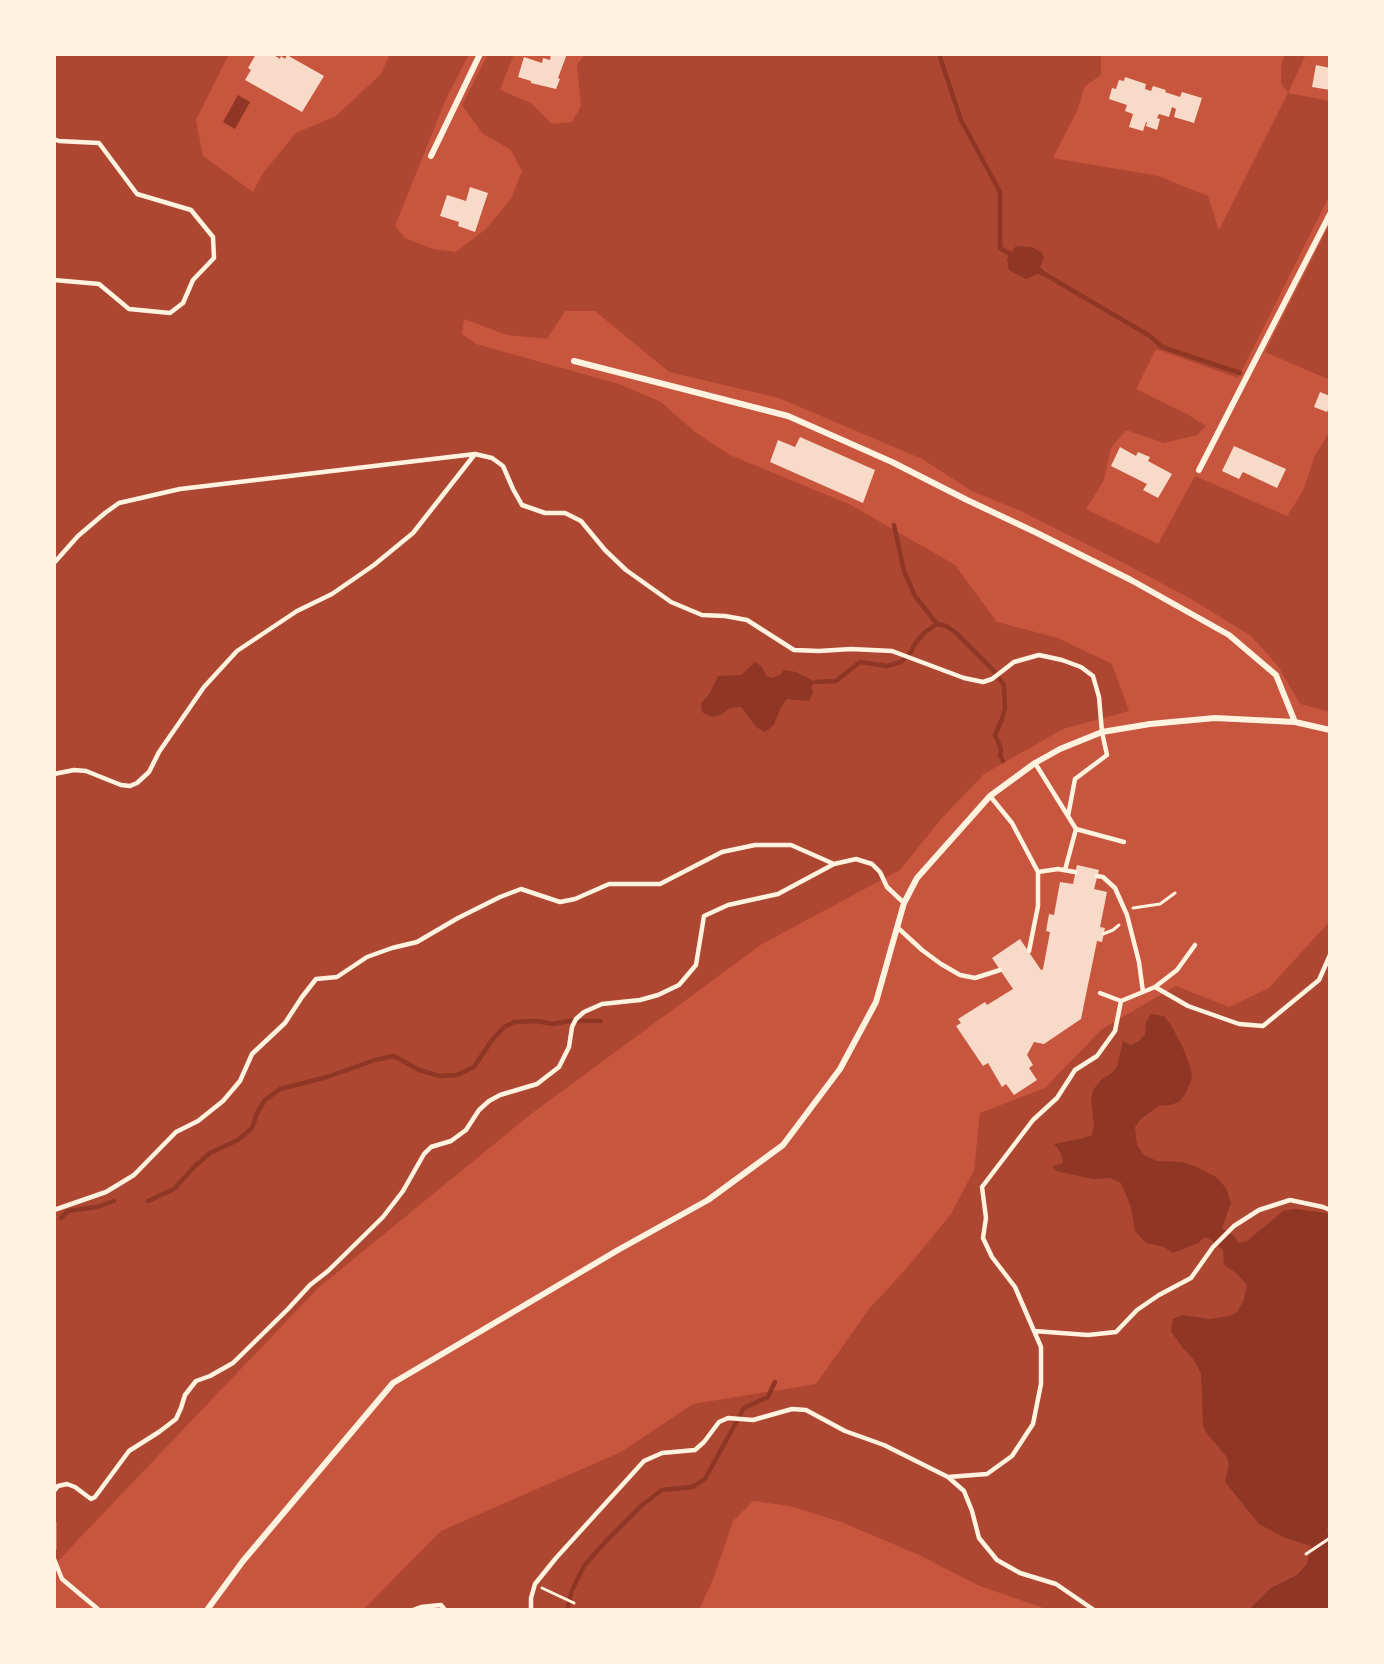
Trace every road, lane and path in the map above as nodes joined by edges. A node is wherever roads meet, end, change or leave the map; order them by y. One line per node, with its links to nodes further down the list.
1 (480, 54): 3 (street)
2 (54, 139): 5 (lane)
3 (431, 156)
4 (1330, 214): 8 (street)
5 (54, 280)
6 (574, 361): 10 (street)
7 (475, 454): 9 (lane); 12 (lane); 14 (lane)
8 (1199, 470)
9 (54, 563)
10 (1295, 722): 11 (street); 12 (street)
11 (1330, 730)
12 (1102, 732): 13 (street); 16 (lane)
13 (1035, 763): 15 (street); 16 (lane)
14 (54, 774)
15 (990, 796): 21 (lane); 25 (street)
16 (1068, 816): 17 (lane)
17 (1076, 829): 18 (lane); 20 (lane)
18 (1124, 842)
19 (834, 864): 25 (lane); 37 (lane); 41 (lane)
20 (1065, 870): 21 (lane); 22 (lane)
21 (1038, 872): 30 (lane)
22 (1076, 872)
23 (1097, 876): 26 (lane)
24 (1175, 893): 26 (path)
25 (904, 903): 27 (street)
26 (1125, 917): 28 (path); 34 (lane)
27 (897, 927): 32 (lane); 50 (street)
28 (1103, 934)
29 (1195, 945): 33 (lane)
30 (1029, 951)
31 (1330, 955): 33 (lane)
32 (1000, 970)
33 (1155, 987): 34 (lane)
34 (1143, 992): 36 (lane)
35 (1100, 993): 36 (lane)
36 (1120, 1001): 39 (lane)
37 (54, 1210)
38 (1330, 1210): 39 (lane)
39 (1034, 1331): 40 (lane)
40 (948, 1477): 47 (lane); 54 (lane)
41 (54, 1491)
42 (54, 1522): 44 (lane)
43 (1330, 1538): 45 (path)
44 (54, 1549)
45 (1306, 1554)
46 (54, 1559): 49 (lane)
47 (535, 1584): 48 (path); 53 (lane)
48 (574, 1603)
49 (99, 1610)
50 (207, 1610)
51 (413, 1610): 52 (lane)
52 (445, 1610)
53 (531, 1610)
54 (1094, 1610)

